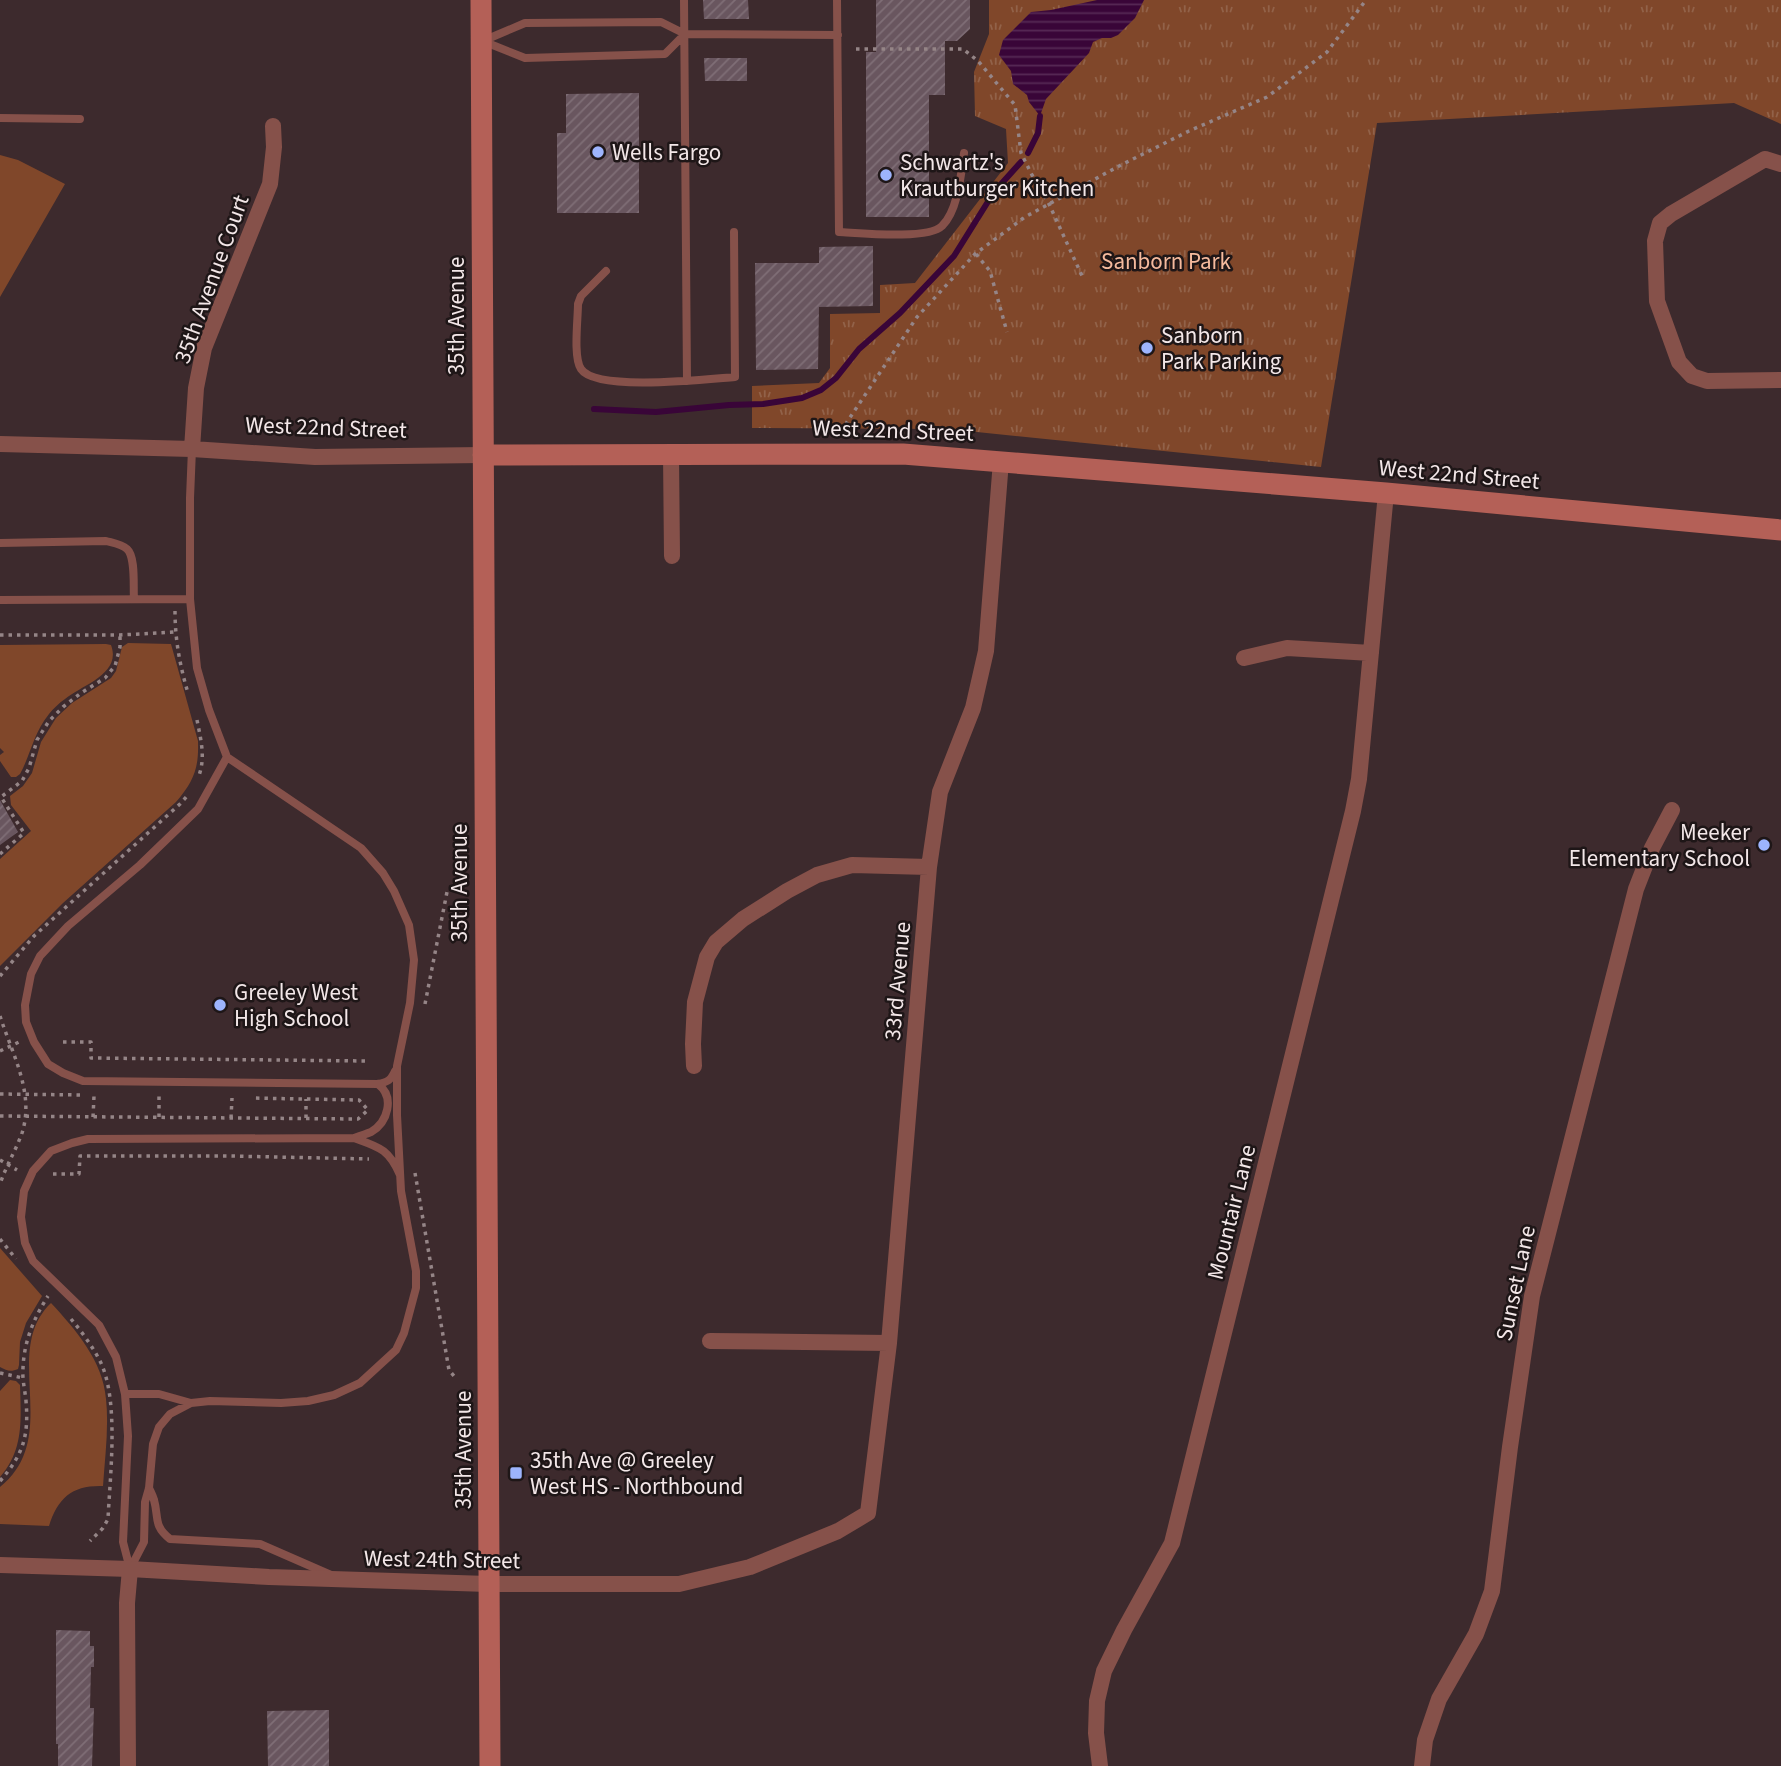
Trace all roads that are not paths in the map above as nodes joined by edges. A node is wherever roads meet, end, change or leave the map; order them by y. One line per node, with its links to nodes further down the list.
1 (481, 0): 6 (main road, 35th Avenue)
2 (684, 0): 4 (lane)
3 (837, 0): 5 (lane)
4 (685, 34): 5 (lane); 6 (lane); 6 (lane); 15 (lane)
5 (838, 36): 10 (lane)
6 (482, 41): 19 (main road, 35th Avenue)
7 (0, 118): 8 (lane)
8 (80, 119)
9 (273, 126): 17 (street, 35th Avenue Court)
10 (964, 153)
11 (1781, 164): 14 (street)
12 (734, 232): 15 (lane)
13 (606, 271): 15 (lane)
14 (1781, 380)
15 (687, 381)
16 (0, 444): 17 (street, West 22nd Street)
17 (192, 449): 19 (street, West 22nd Street); 26 (lane)
18 (671, 454): 19 (main road, West 22nd Street); 20 (main road, West 22nd Street); 24 (street)
19 (483, 455): 47 (main road, 35th Avenue)
20 (1001, 461): 21 (main road, West 22nd Street); 32 (street, 33rd Avenue)
21 (1386, 494): 22 (main road, West 22nd Street); 28 (street, Mountair Lane)
22 (1781, 530)
23 (0, 543): 25 (lane)
24 (672, 556)
25 (134, 599): 26 (lane); 27 (lane)
26 (190, 599): 30 (lane)
27 (0, 600)
28 (1371, 653): 29 (street); 50 (street, Mountair Lane)
29 (1244, 658)
30 (227, 757): 33 (lane); 35 (lane)
31 (1672, 810): 51 (street, Sunset Lane)
32 (929, 867): 34 (street); 39 (street, 33rd Avenue)
33 (397, 1066): 35 (lane); 37 (lane)
34 (694, 1066)
35 (378, 1084): 36 (lane)
36 (354, 1138): 37 (lane); 40 (lane)
37 (400, 1175): 41 (lane)
38 (710, 1341): 39 (street)
39 (889, 1343): 43 (street, 33rd Avenue)
40 (125, 1394): 41 (lane); 45 (lane)
41 (191, 1403): 42 (lane)
42 (149, 1488): 45 (lane); 46 (lane)
43 (868, 1513): 47 (street, West 24th Street)
44 (0, 1565): 45 (street, West 24th Street)
45 (130, 1569): 46 (street, West 24th Street); 48 (street)
46 (341, 1579): 47 (street, West 24th Street)
47 (490, 1584): 49 (main road, 35th Avenue)
48 (128, 1766)
49 (490, 1766)
50 (1100, 1766)
51 (1422, 1766)

